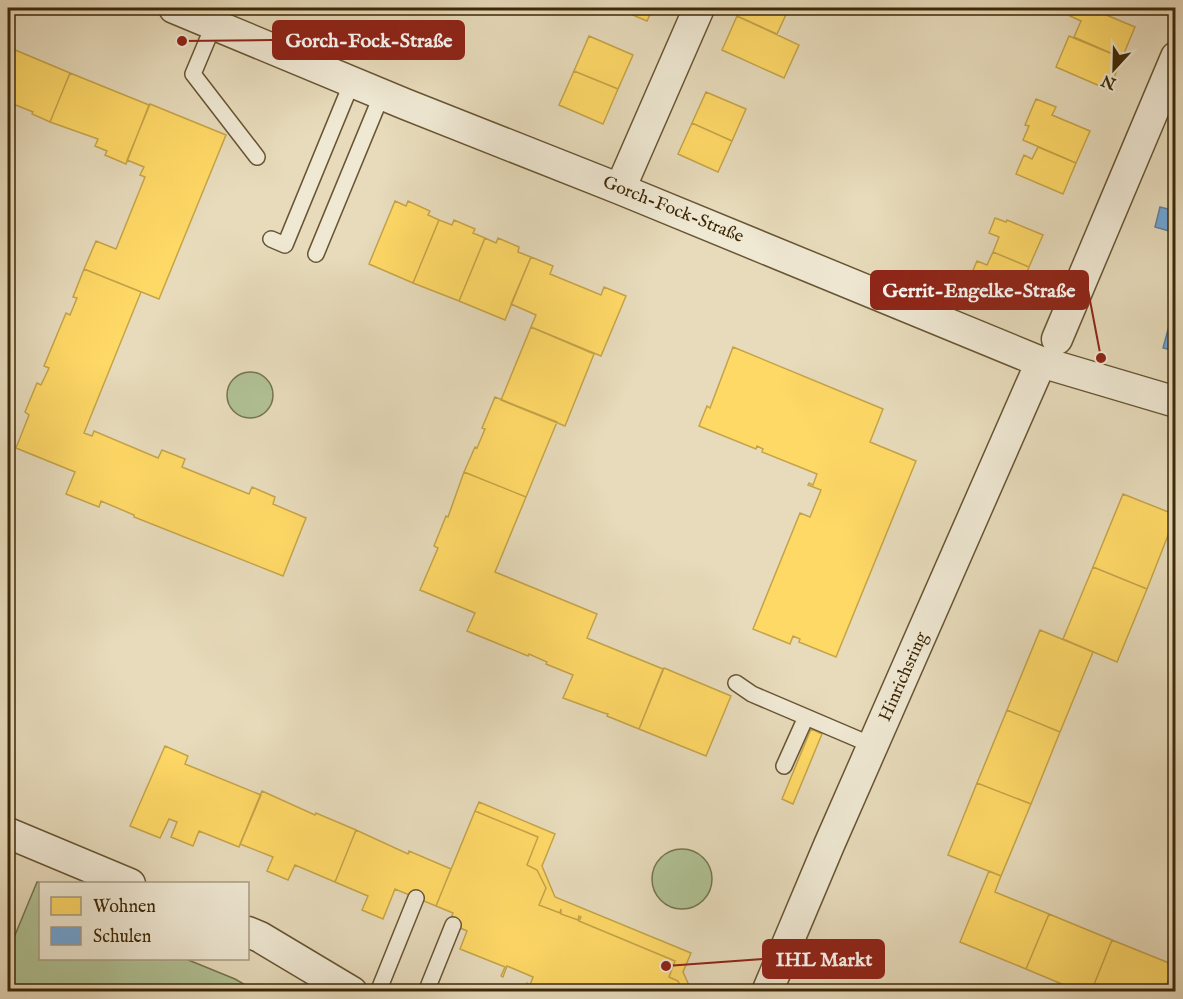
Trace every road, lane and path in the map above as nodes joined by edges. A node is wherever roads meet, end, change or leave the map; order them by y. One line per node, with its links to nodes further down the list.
1 (174, 8): 3 (street, Gorch-Fock-Straße)
2 (699, 8): 8 (street)
3 (209, 17): 5 (street, Gorch-Fock-Straße); 7 (lane)
4 (1175, 59): 11 (street, Hinrichsring)
5 (352, 82): 6 (street, Gorch-Fock-Straße); 9 (lane)
6 (382, 94): 8 (street, Gorch-Fock-Straße); 10 (lane)
7 (257, 157)
8 (620, 189): 11 (street, Gorch-Fock-Straße)
9 (271, 239)
10 (316, 254)
11 (1049, 350): 12 (street, Gorch-Fock-Straße); 15 (street, Hinrichsring)
12 (1176, 402)
13 (736, 683): 14 (lane)
14 (806, 717): 15 (lane); 16 (lane)
15 (874, 746): 25 (street, Hinrichsring)
16 (784, 766)
17 (8, 833): 18 (street)
18 (125, 882)
19 (416, 898): 23 (lane)
20 (453, 925): 24 (lane)
21 (249, 932): 22 (street)
22 (352, 992)
23 (378, 992)
24 (426, 992)
25 (767, 992)

